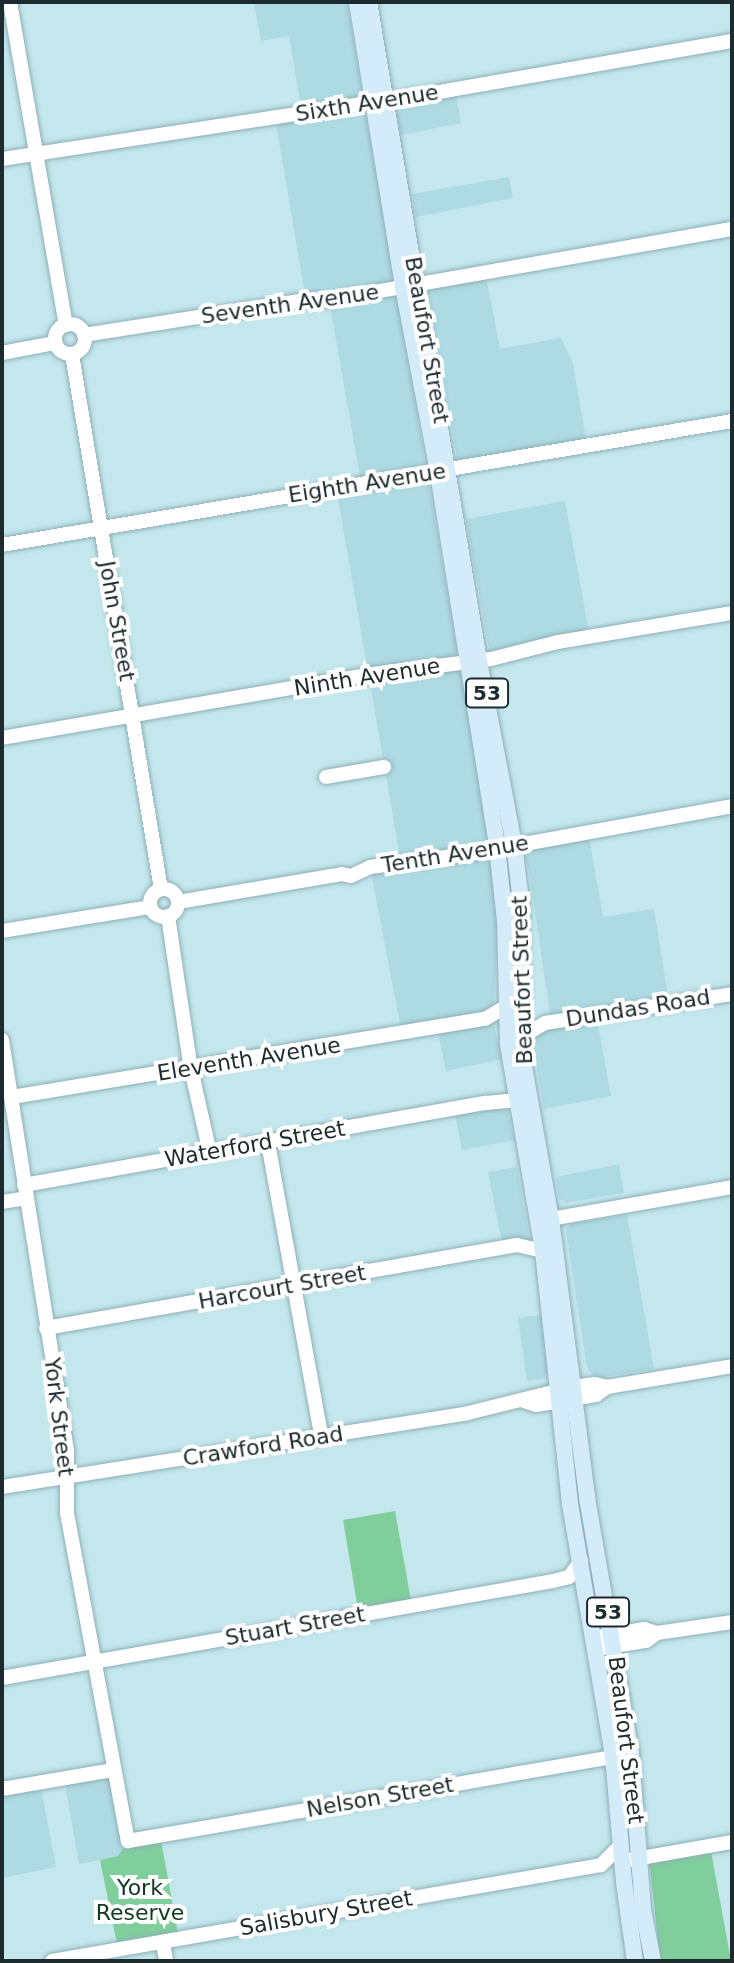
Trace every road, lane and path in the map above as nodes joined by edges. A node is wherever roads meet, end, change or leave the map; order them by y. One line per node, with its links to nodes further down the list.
1 (10, 2): 6 (street)
2 (357, 2): 5 (main road, Beaufort Street / 53)
3 (369, 2): 5 (main road, Beaufort Street / 53)
4 (732, 41): 5 (street, Sixth Avenue)
5 (379, 99): 6 (street, Sixth Avenue); 9 (main road, Beaufort Street / 53)
6 (36, 154): 7 (street, Sixth Avenue); 10 (street)
7 (2, 159)
8 (732, 229): 9 (street, Seventh Avenue)
9 (410, 286): 11 (street, Seventh Avenue); 16 (main road, Beaufort Street / 53)
10 (66, 325): 11 (street); 12 (street)
11 (84, 335): 14 (street)
12 (55, 343): 13 (street); 14 (street)
13 (2, 353)
14 (72, 354): 17 (street, John Street)
15 (732, 421): 16 (street, Eighth Avenue)
16 (444, 472): 17 (street, Eighth Avenue); 20 (main road, Beaufort Street / 53)
17 (100, 528): 18 (street, Eighth Avenue); 21 (street, John Street)
18 (2, 545)
19 (732, 613): 20 (street, Ninth Avenue)
20 (473, 661): 21 (street, Ninth Avenue); 26 (main road, Beaufort Street / 53)
21 (134, 715): 22 (street, Ninth Avenue); 27 (street, John Street)
22 (2, 738)
23 (384, 767): 24 (street)
24 (326, 777)
25 (732, 806): 26 (street, Tenth Avenue)
26 (506, 846): 28 (street, Tenth Avenue); 33 (main road, Beaufort Street / 53)
27 (161, 889): 28 (street); 29 (street)
28 (178, 902): 30 (street)
29 (150, 907): 30 (street); 31 (street)
30 (168, 916): 38 (street)
31 (2, 931)
32 (732, 994): 35 (street, Dundas Road)
33 (512, 1008): 34 (street, Eleventh Avenue); 35 (street, Dundas Road); 36 (main road, Beaufort Street / 53)
34 (485, 1019): 36 (street); 38 (street, Eleventh Avenue)
35 (545, 1023): 36 (street, Dundas Road)
36 (514, 1033): 39 (main road, Beaufort Street / 53); 41 (main road, Beaufort Street / 53)
37 (2, 1040): 40 (street, York Street)
38 (191, 1069): 40 (street, Eleventh Avenue); 44 (street)
39 (514, 1079): 41 (main road, Beaufort Street / 53); 42 (street)
40 (12, 1097): 46 (street, York Street)
41 (523, 1100): 42 (street, Waterford Street); 48 (main road, Beaufort Street / 53)
42 (486, 1103): 43 (street, Waterford Street)
43 (268, 1143): 44 (street, Waterford Street); 51 (street)
44 (210, 1153): 46 (street, Waterford Street)
45 (732, 1187): 48 (street)
46 (25, 1191): 47 (street, Waterford Street); 52 (street, York Street)
47 (2, 1202)
48 (545, 1224): 49 (street, Harcourt Street); 50 (main road, Beaufort Street / 53); 54 (main road, Beaufort Street / 53)
49 (517, 1245): 50 (street, Harcourt Street); 51 (street, Harcourt Street)
50 (543, 1251): 54 (main road, Beaufort Street / 53)
51 (293, 1285): 52 (street, Harcourt Street); 55 (street)
52 (46, 1328): 56 (street, York Street)
53 (732, 1366): 54 (street, Crawford Road)
54 (568, 1394): 55 (street, Crawford Road); 58 (main road, Beaufort Street / 53); 60 (main road, Beaufort Street / 53)
55 (321, 1436): 56 (street, Crawford Road)
56 (68, 1477): 57 (street, Crawford Road); 62 (street, York Street)
57 (2, 1487)
58 (581, 1561): 61 (main road, Beaufort Street / 53); 62 (street, Stuart Street)
59 (732, 1622): 60 (street)
60 (613, 1640): 61 (street); 64 (main road, Beaufort Street / 53)
61 (594, 1643): 65 (main road, Beaufort Street / 53)
62 (94, 1663): 63 (street, Stuart Street); 66 (street, York Street)
63 (2, 1678)
64 (631, 1753): 65 (street, Nelson Street); 71 (main road, Beaufort Street / 53)
65 (613, 1756): 68 (street, Nelson Street); 70 (main road, Beaufort Street / 53)
66 (113, 1770): 67 (street); 68 (street, York Street)
67 (2, 1789)
68 (128, 1841)
69 (732, 1842): 71 (street)
70 (621, 1845): 72 (main road, Beaufort Street / 53); 73 (street)
71 (640, 1858): 72 (street); 79 (main road, Beaufort Street / 53)
72 (622, 1862): 74 (main road, Beaufort Street / 53)
73 (601, 1865): 74 (street); 75 (street, Salisbury Street)
74 (624, 1883): 78 (main road, Beaufort Street / 53)
75 (163, 1942): 76 (street, Salisbury Street); 77 (street)
76 (52, 1961)
77 (166, 1961)
78 (635, 1961)
79 (653, 1961)

